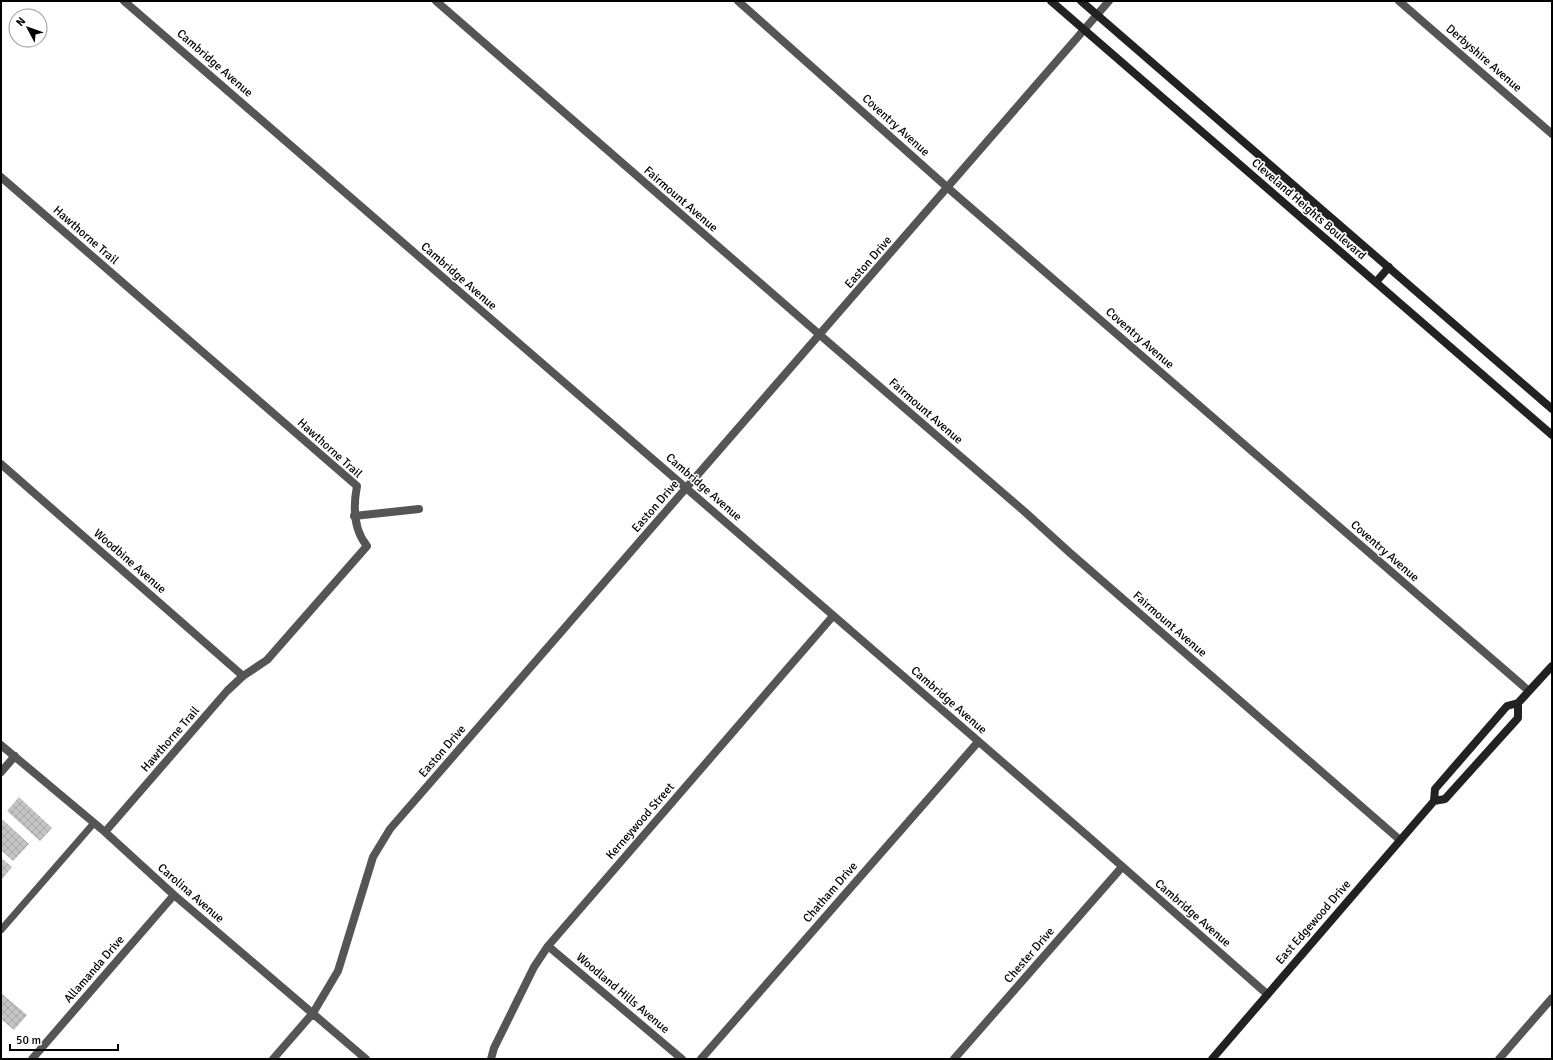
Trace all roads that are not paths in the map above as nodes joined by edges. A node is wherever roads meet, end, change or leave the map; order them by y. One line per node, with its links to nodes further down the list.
1 (124, 1): 19 (street, Cambridge Avenue)
2 (436, 1): 15 (street, Fairmount Avenue)
3 (738, 1): 12 (street, Coventry Avenue)
4 (1051, 1): 9 (street, Cleveland Heights Boulevard)
5 (1081, 1): 8 (street, Cleveland Heights Boulevard)
6 (1109, 1): 8 (street, Easton Drive)
7 (1399, 1): 10 (street, Derbyshire Avenue)
8 (1097, 15): 9 (street, Easton Drive); 13 (street, Cleveland Heights Boulevard)
9 (1084, 30): 12 (street, Easton Drive); 14 (street, Cleveland Heights Boulevard)
10 (1552, 134)
11 (1, 177): 21 (street, Hawthorne Trail)
12 (948, 188): 15 (street, Easton Drive); 25 (street, Coventry Avenue)
13 (1389, 267): 14 (street); 16 (street, Cleveland Heights Boulevard)
14 (1376, 282): 17 (street, Cleveland Heights Boulevard)
15 (820, 335): 19 (street, Easton Drive); 34 (street, Fairmount Avenue)
16 (1552, 409)
17 (1552, 435)
18 (1, 464): 24 (street, Woodbine Avenue)
19 (687, 488): 22 (street, Cambridge Avenue); 41 (street, Easton Drive)
20 (420, 509): 21 (street)
21 (354, 516): 24 (street, Hawthorne Trail)
22 (834, 616): 27 (street, Cambridge Avenue); 38 (street, Kerneywood Street)
23 (1552, 666): 25 (street, East Edgewood Drive)
24 (243, 676): 33 (street, Hawthorne Trail)
25 (1529, 691): 26 (street, East Edgewood Drive)
26 (1518, 703): 31 (street, East Edgewood Drive); 31 (street, East Edgewood Drive)
27 (978, 742): 35 (street, Cambridge Avenue); 47 (street, Chatham Drive)
28 (1, 745): 29 (street, Carolina Avenue)
29 (15, 756): 30 (street); 32 (street, Carolina Avenue)
30 (1, 772)
31 (1434, 801): 34 (street, East Edgewood Drive)
32 (94, 823): 33 (street, Carolina Avenue); 37 (lane)
33 (105, 832): 36 (street, Carolina Avenue)
34 (1400, 840): 39 (street, East Edgewood Drive)
35 (1122, 867): 39 (street, Cambridge Avenue); 48 (street, Chester Drive)
36 (174, 896): 41 (street, Carolina Avenue); 42 (street, Allamanda Drive)
37 (1, 930)
38 (548, 946): 45 (street, Kerneywood Street); 46 (street, Woodland Hills Avenue)
39 (1267, 994): 49 (street, East Edgewood Drive)
40 (1552, 998): 50 (street)
41 (313, 1013): 43 (street, Easton Drive); 44 (street, Carolina Avenue)
42 (32, 1059)
43 (273, 1059)
44 (366, 1059)
45 (490, 1059)
46 (682, 1059)
47 (701, 1059)
48 (954, 1059)
49 (1212, 1059)
50 (1499, 1059)

